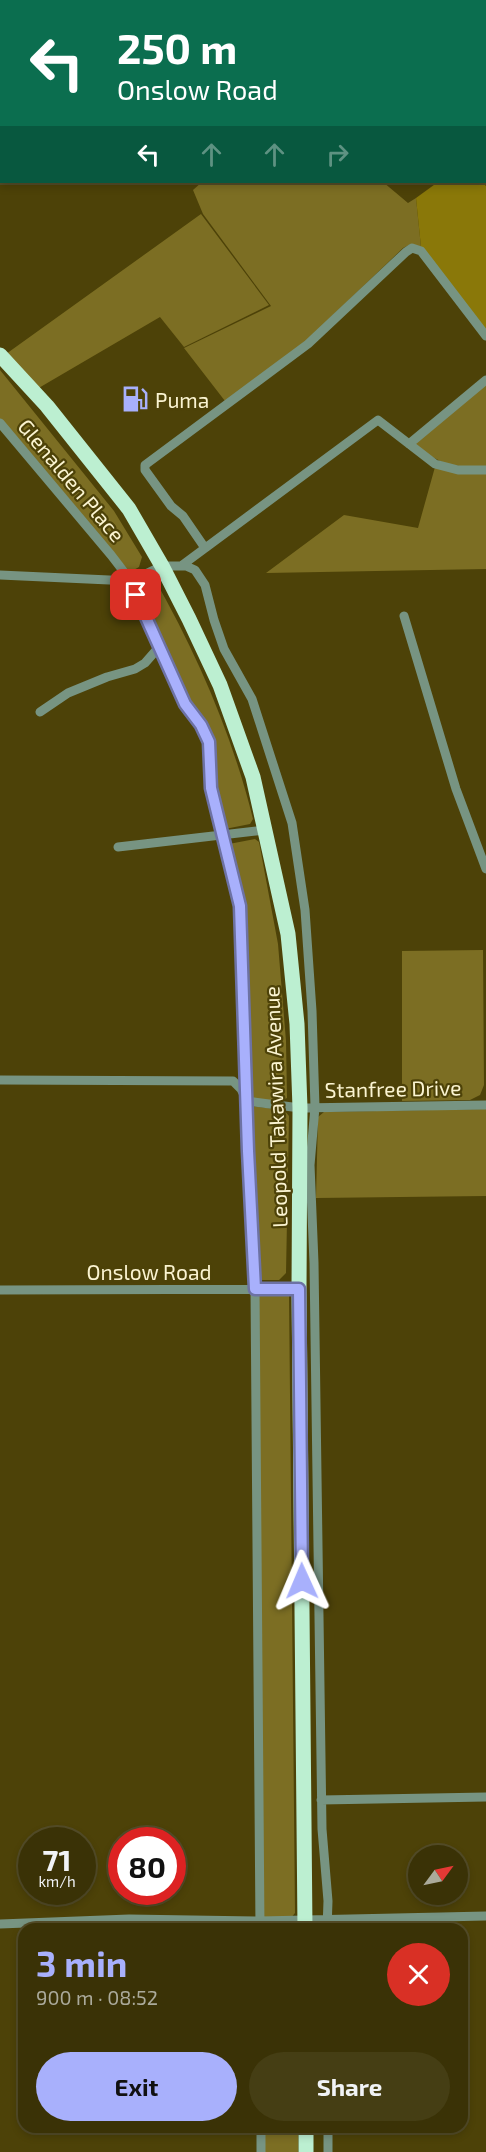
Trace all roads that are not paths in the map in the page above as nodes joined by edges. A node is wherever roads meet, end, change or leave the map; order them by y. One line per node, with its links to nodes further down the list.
1 (486, 336): 7 (street)
2 (0, 355): 8 (highway, Leopold Takawira Avenue)
3 (486, 380): 5 (street)
4 (0, 423): 11 (street, Glenalden Place)
5 (409, 444): 6 (street); 7 (street)
6 (486, 470)
7 (205, 548): 9 (street)
8 (162, 566): 9 (street); 11 (street); 15 (highway, Leopold Takawira Avenue)
9 (181, 566): 22 (street)
10 (0, 575): 11 (street)
11 (131, 581): 13 (street, Glenalden Place)
12 (404, 616): 18 (street)
13 (159, 647): 14 (street); 16 (street, Glenalden Place)
14 (40, 712)
15 (265, 830): 16 (street); 22 (highway, Leopold Takawira Avenue)
16 (224, 836): 17 (street); 20 (street, Glenalden Place)
17 (118, 847)
18 (486, 869)
19 (0, 1080): 20 (street)
20 (247, 1101): 22 (street, Stanfree Drive); 24 (street, Glenalden Place)
21 (486, 1105): 22 (street, Stanfree Drive)
22 (307, 1108): 23 (highway, Leopold Takawira Avenue)
23 (306, 1262): 25 (highway, Leopold Takawira Avenue); 28 (street)
24 (255, 1289): 25 (street, Onslow Road); 26 (street, Onslow Road); 35 (street, Glenalden Place)
25 (299, 1289): 27 (highway, Leopold Takawira Avenue)
26 (0, 1290)
27 (300, 1418): 28 (street); 36 (highway, Leopold Takawira Avenue)
28 (315, 1432): 30 (street)
29 (486, 1797): 30 (street)
30 (321, 1800): 37 (street)
31 (486, 1916): 38 (street)
32 (18, 1923): 39 (street)
33 (26, 1923): 34 (street)
34 (216, 1923)
35 (260, 1923)
36 (305, 1923)
37 (327, 1923)
38 (347, 1923)
39 (0, 1924)
40 (261, 2133): 43 (street)
41 (306, 2133): 44 (highway)
42 (328, 2133): 45 (street)
43 (261, 2152)
44 (306, 2152)
45 (328, 2152)

